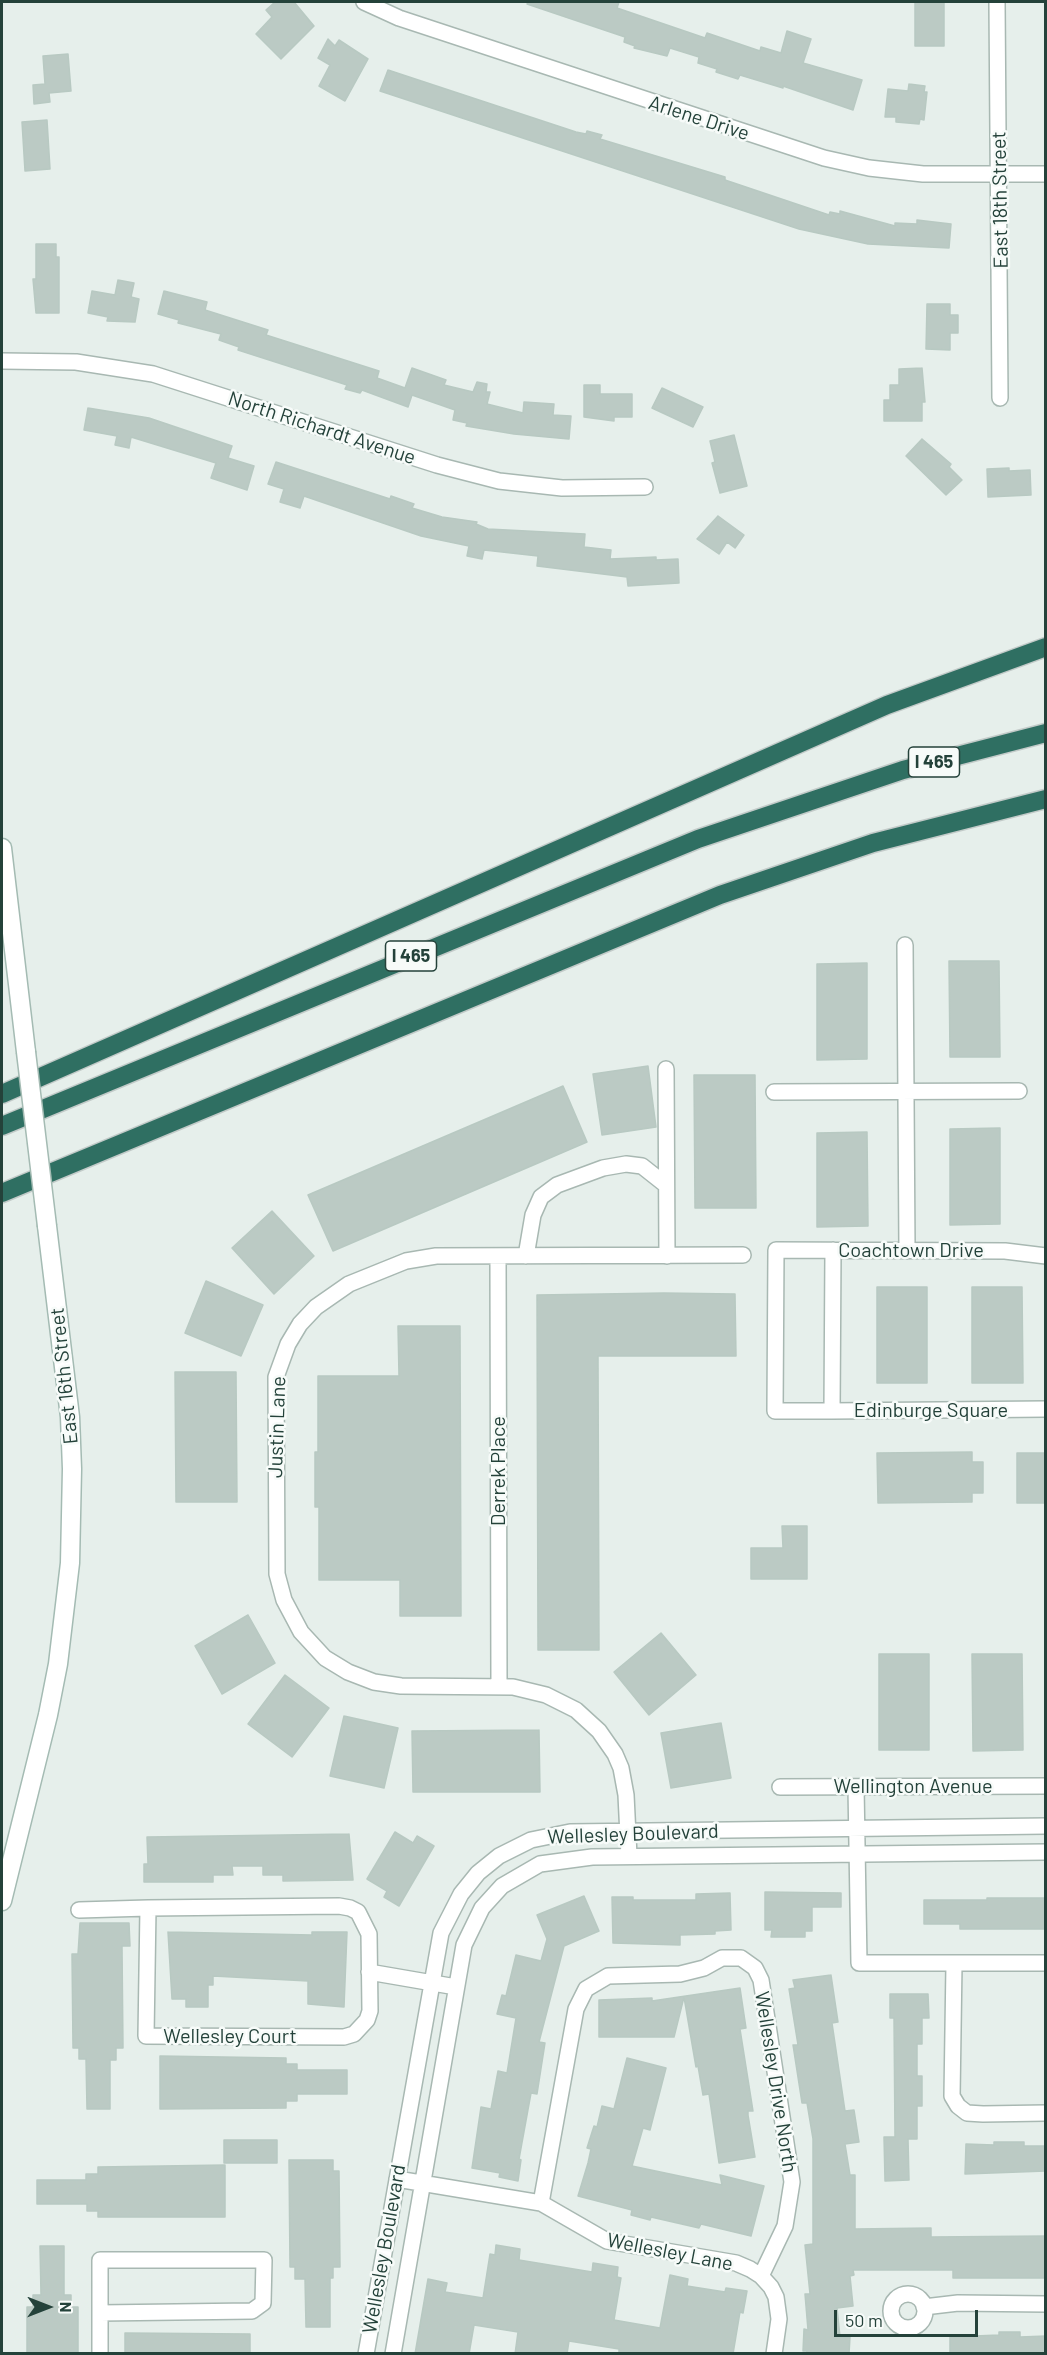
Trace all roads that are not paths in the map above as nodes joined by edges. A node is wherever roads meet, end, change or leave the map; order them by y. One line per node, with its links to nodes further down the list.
1 (364, 2): 4 (street, Arlene Drive)
2 (997, 2): 4 (street, East 18th Street)
3 (1046, 174): 4 (street, Arlene Drive)
4 (999, 175): 6 (street, East 18th Street)
5 (2, 361): 7 (street, North Richardt Avenue)
6 (1000, 398)
7 (645, 487)
8 (1046, 647): 17 (highway)
9 (1046, 733): 18 (highway, I 465)
10 (1046, 799): 20 (highway)
11 (2, 848): 37 (street, East 16th Street, bridge)
12 (905, 945): 16 (street)
13 (666, 1069): 19 (street)
14 (1019, 1091): 16 (street)
15 (774, 1092): 16 (street)
16 (906, 1092): 22 (street)
17 (2, 1094)
18 (2, 1126)
19 (666, 1185): 24 (street); 25 (street)
20 (2, 1193)
21 (833, 1250): 22 (street, Coachtown Drive); 29 (street, Edinburge Square); 29 (street, Coachtown Drive)
22 (907, 1251): 26 (street, Coachtown Drive)
23 (742, 1255): 25 (street, Justin Lane)
24 (526, 1256): 25 (street, Justin Lane); 27 (street, Justin Lane)
25 (667, 1256)
26 (1046, 1256)
27 (498, 1257): 30 (street, Derrek Place); 30 (street, Justin Lane)
28 (1046, 1409): 29 (street, Edinburge Square)
29 (832, 1410)
30 (499, 1685): 36 (street, Justin Lane)
31 (1046, 1786): 33 (street, Wellington Avenue)
32 (780, 1787): 33 (street, Wellington Avenue)
33 (856, 1787): 35 (street)
34 (1046, 1826): 35 (street, Wellesley Boulevard)
35 (856, 1828): 36 (street, Wellesley Boulevard); 39 (street)
36 (628, 1831): 40 (street, Justin Lane); 47 (street, Wellesley Boulevard)
37 (8, 1848): 41 (street, East 16th Street)
38 (1046, 1852): 39 (street, Wellesley Boulevard)
39 (856, 1854): 40 (street, Wellesley Boulevard); 44 (street)
40 (629, 1856): 48 (street, Wellesley Boulevard)
41 (2, 1901)
42 (148, 1908): 43 (street); 46 (street); 46 (street, Wellesley Court)
43 (79, 1910)
44 (954, 1964): 45 (street); 49 (street)
45 (1046, 1964)
46 (369, 1972): 47 (street)
47 (431, 1983): 48 (street); 50 (street, Wellesley Boulevard)
48 (456, 1987): 51 (street, Wellesley Boulevard)
49 (1046, 2112)
50 (397, 2179): 51 (street, Wellesley Lane); 58 (street, Wellesley Boulevard)
51 (422, 2184): 52 (street, Wellesley Lane); 59 (street, Wellesley Boulevard)
52 (541, 2203): 53 (street, Wellesley Lane); 53 (street, Wellesley Drive North)
53 (761, 2276): 60 (street)
54 (1046, 2304): 55 (street)
55 (924, 2307)
56 (100, 2313): 56 (street); 57 (street)
57 (100, 2354)
58 (366, 2354)
59 (393, 2354)
60 (774, 2354)

